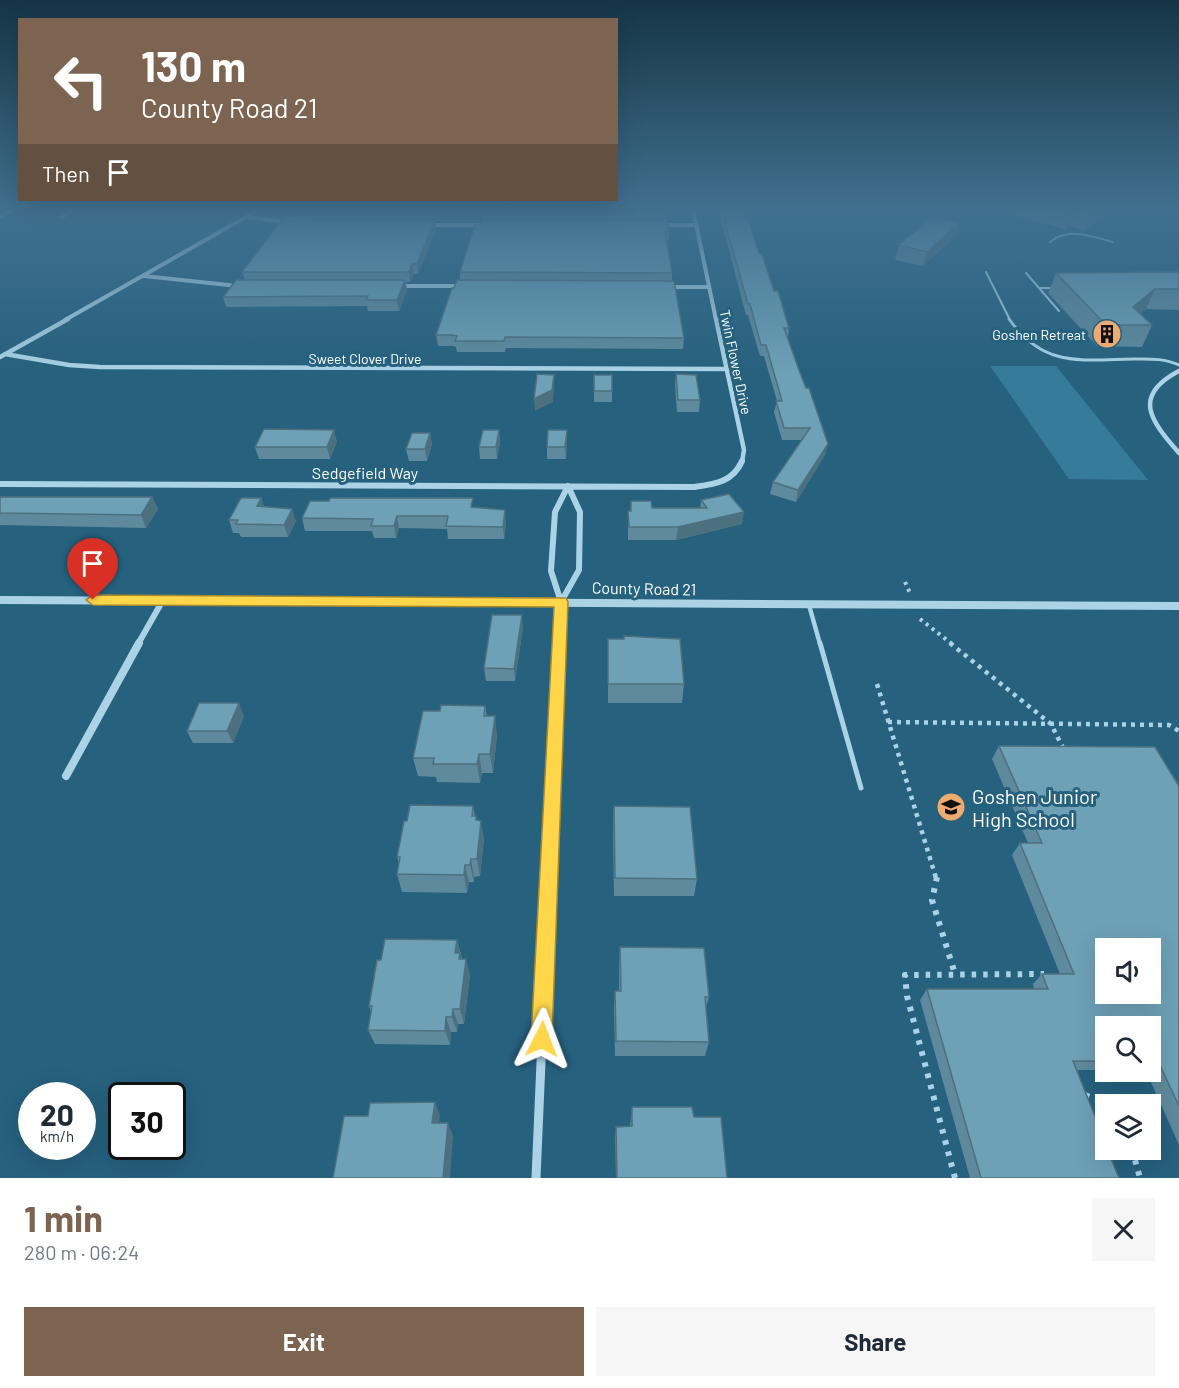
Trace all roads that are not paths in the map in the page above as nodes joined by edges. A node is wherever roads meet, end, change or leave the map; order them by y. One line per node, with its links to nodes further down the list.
1 (165, 264): 5 (street)
2 (705, 264): 10 (street, Twin Flower Drive)
3 (986, 272): 15 (lane)
4 (1026, 273): 11 (lane)
5 (144, 276): 6 (street); 14 (street)
6 (241, 286)
7 (395, 286): 8 (street)
8 (466, 286)
9 (656, 287): 10 (street)
10 (709, 287): 16 (street, Twin Flower Drive)
11 (1039, 288): 12 (lane); 13 (lane)
12 (1063, 288)
13 (1059, 311)
14 (2, 355): 16 (street, Sweet Clover Drive)
15 (1179, 365)
16 (727, 369): 19 (street, Twin Flower Drive)
17 (1179, 371): 18 (street)
18 (1179, 453)
19 (729, 478): 21 (street, Sedgefield Way)
20 (0, 484): 21 (street, Sedgefield Way)
21 (568, 486): 24 (street); 24 (street)
22 (0, 600): 23 (street, County Road 21)
23 (163, 600): 24 (street, County Road 21); 27 (street)
24 (561, 602): 25 (street, County Road 21); 29 (street)
25 (809, 605): 26 (street, County Road 21); 28 (lane)
26 (1179, 606)
27 (66, 776)
28 (861, 788)
29 (536, 1178)

